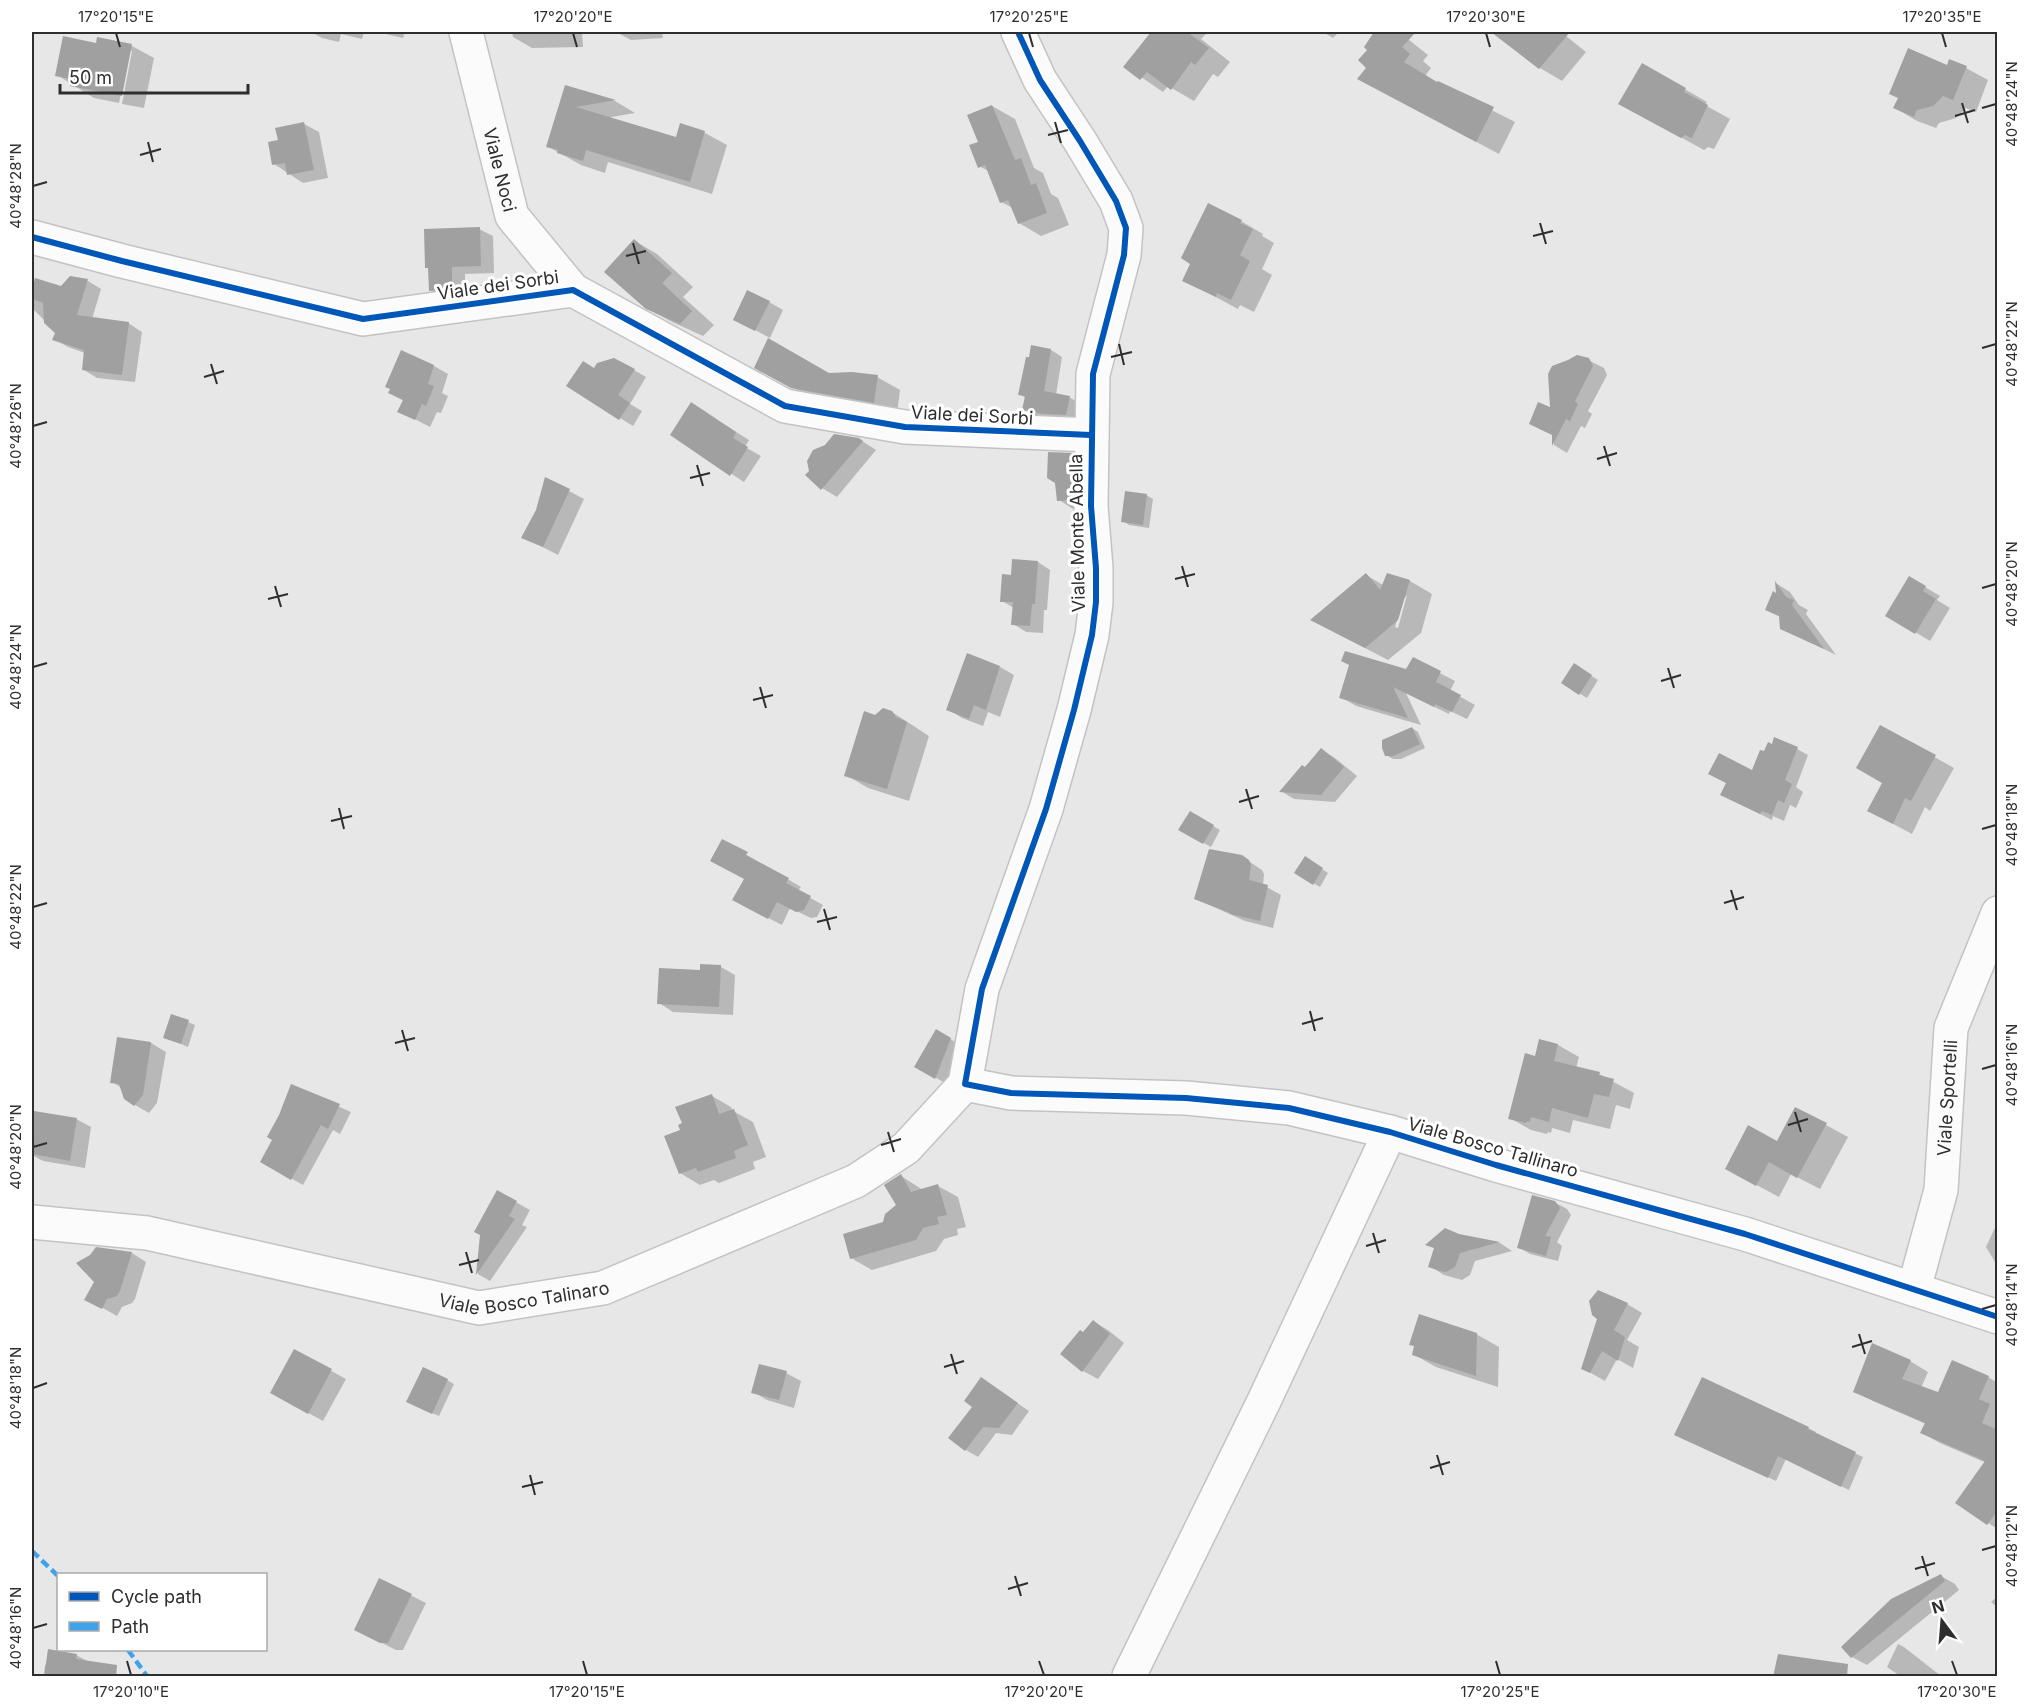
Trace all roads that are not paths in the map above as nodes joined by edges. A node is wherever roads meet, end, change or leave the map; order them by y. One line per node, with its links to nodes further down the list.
1 (466, 32): 4 (street, Viale Noci)
2 (1018, 32): 5 (street, Viale Monte Abella)
3 (32, 237): 4 (street, Viale dei Sorbi)
4 (573, 290): 5 (street, Viale dei Sorbi)
5 (1091, 435): 7 (street, Viale Monte Abella)
6 (1998, 913): 10 (street, Viale Sportelli)
7 (965, 1084): 8 (street, Viale Bosco Tallinaro); 9 (street, Viale Bosco Talinaro)
8 (1390, 1132): 10 (street, Viale Bosco Tallinaro); 12 (street)
9 (32, 1222)
10 (1914, 1288): 11 (street, Viale Bosco Tallinaro)
11 (1998, 1317)
12 (1129, 1677)

